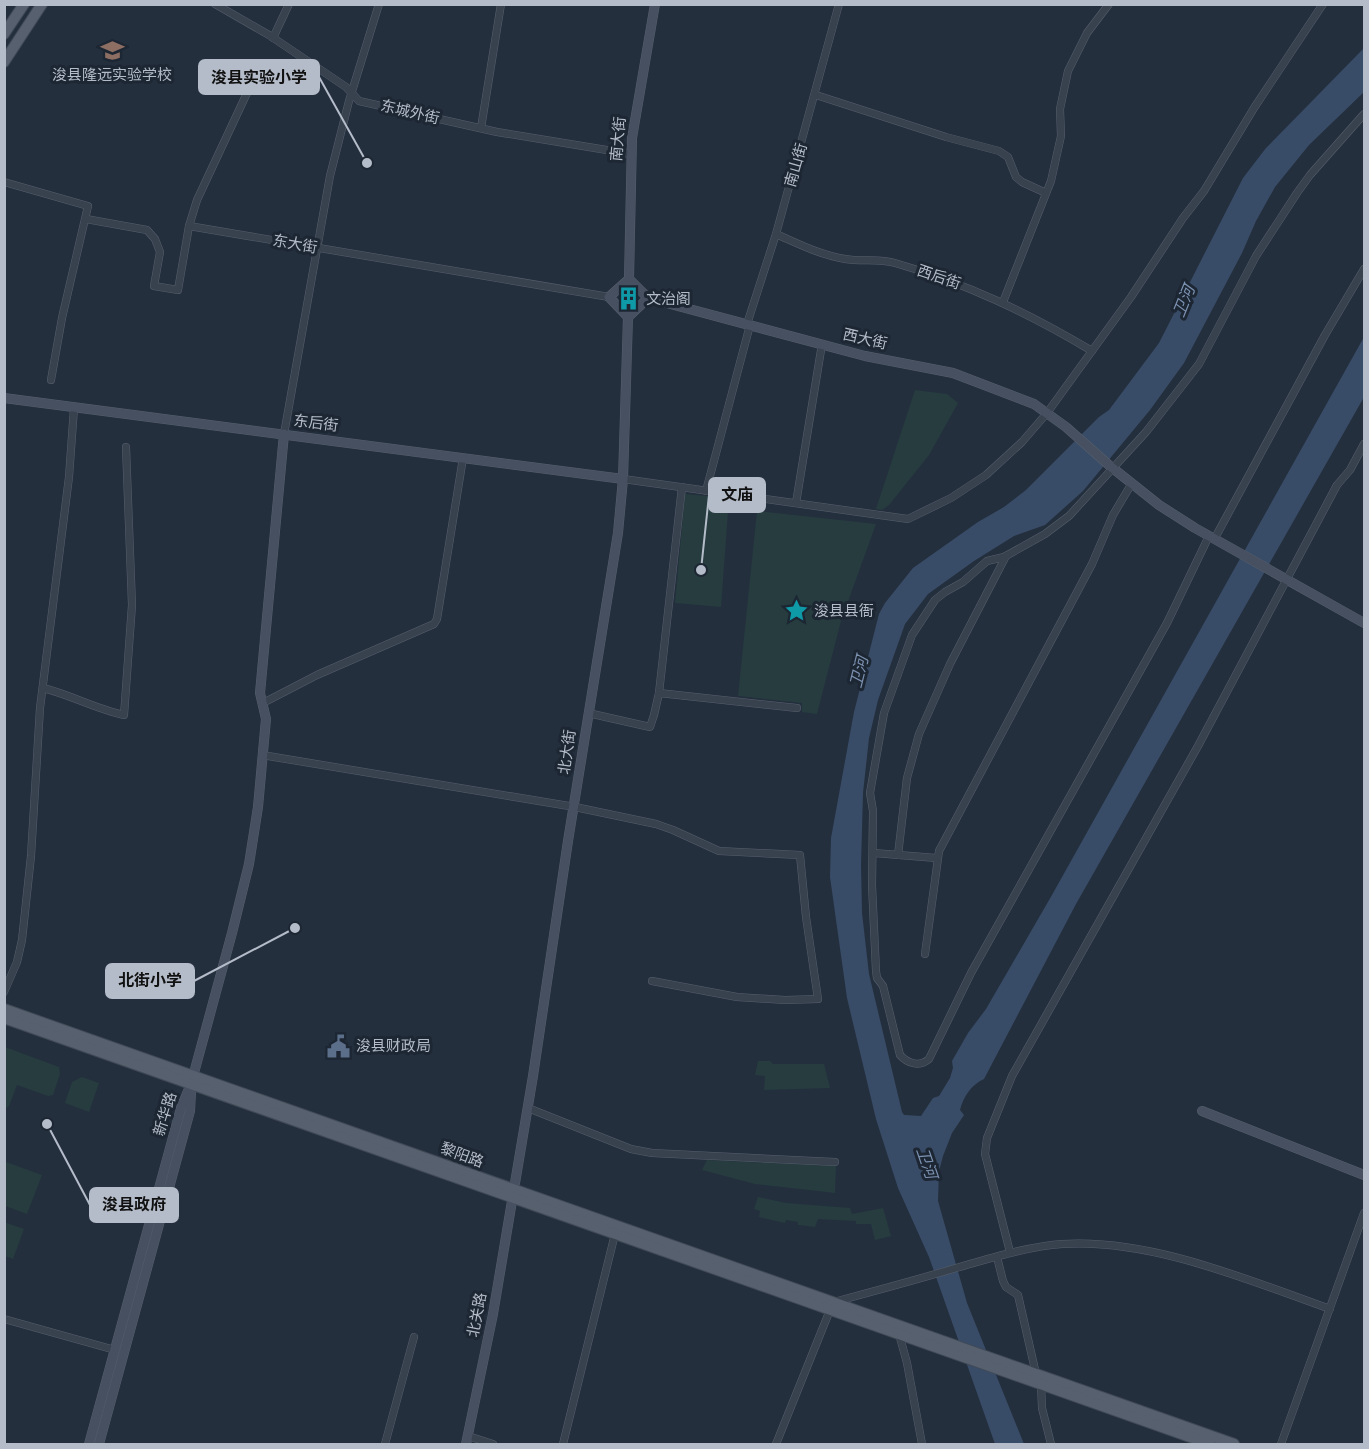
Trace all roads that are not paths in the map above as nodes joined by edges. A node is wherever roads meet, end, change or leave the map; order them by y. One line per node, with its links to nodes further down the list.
1 (24, 4): 11 (main road)
2 (42, 4): 13 (main road)
3 (215, 4): 12 (street, 东城外街)
4 (289, 4): 12 (street)
5 (379, 4): 15 (street)
6 (501, 4): 18 (street)
7 (655, 4): 19 (street, 南大街)
8 (839, 4): 16 (street, 南山街)
9 (1110, 4): 21 (street)
10 (1323, 4): 34 (street)
11 (4, 34)
12 (273, 38): 15 (street, 东城外街)
13 (4, 62)
14 (247, 93): 23 (street)
15 (351, 93): 18 (street, 东城外街); 25 (street)
16 (816, 95): 21 (street); 24 (street, 南山街)
17 (1365, 114): 43 (street)
18 (481, 128): 19 (street, 东城外街)
19 (632, 154): 27 (street, 南大街)
20 (4, 182): 22 (street)
21 (1046, 194): 30 (street)
22 (86, 219): 23 (street); 35 (street)
23 (189, 226): 25 (street, 东大街)
24 (776, 234): 30 (street, 西后街); 32 (street, 南山街)
25 (317, 248): 28 (street, 东大街); 39 (street)
26 (1365, 269): 49 (street)
27 (629, 279): 28 (street); 29 (street)
28 (609, 297): 31 (street)
29 (648, 298): 31 (street); 32 (street, 西大街)
30 (1003, 302): 34 (street, 西后街)
31 (628, 317): 44 (street, 北大街)
32 (748, 325): 33 (street, 西大街); 47 (street, 南山街)
33 (822, 344): 38 (street, 西大街); 48 (street)
34 (1092, 351): 38 (street)
35 (51, 380)
36 (4, 398): 37 (street, 东后街)
37 (74, 408): 39 (street, 东后街); 53 (street)
38 (1047, 412): 43 (street, 西大街); 48 (street)
39 (284, 434): 42 (street, 东后街); 55 (street)
40 (1365, 444): 51 (street)
41 (126, 447): 53 (street)
42 (464, 458): 44 (street, 东后街); 55 (street)
43 (1112, 467): 45 (street, 西大街); 50 (street)
44 (623, 479): 46 (street); 57 (street, 北大街)
45 (1132, 483): 49 (street, 西大街); 62 (street)
46 (682, 487): 47 (street); 54 (street)
47 (706, 490): 48 (street)
48 (796, 503)
49 (1213, 536): 51 (street, 西大街); 60 (street)
50 (1007, 555): 60 (street); 61 (street)
51 (1283, 577): 52 (street, 西大街); 76 (street)
52 (1365, 623)
53 (43, 688): 65 (street)
54 (659, 693): 56 (street); 57 (street)
55 (263, 703): 58 (street)
56 (796, 708)
57 (588, 713): 59 (street, 北大街)
58 (262, 755): 59 (street); 68 (street)
59 (574, 807): 64 (street); 69 (street, 北大街)
60 (874, 853): 61 (street)
61 (898, 855): 62 (street)
62 (936, 858): 63 (street)
63 (925, 954)
64 (652, 981)
65 (4, 992)
66 (4, 1009): 68 (main road, 黎阳路)
67 (4, 1017): 68 (main road, 黎阳路)
68 (192, 1080): 73 (main road, 黎阳路); 83 (street, 新华路); 87 (street, 新华路)
69 (528, 1108): 71 (street); 73 (street, 北大街)
70 (1202, 1111): 72 (street)
71 (835, 1162)
72 (1365, 1175)
73 (513, 1193): 75 (main road, 黎阳路); 78 (main road, 黎阳路); 85 (street, 北关路)
74 (1365, 1213): 79 (street)
75 (615, 1234): 78 (main road, 黎阳路); 90 (street)
76 (1010, 1252): 77 (street); 79 (street)
77 (997, 1257): 78 (street); 84 (street)
78 (831, 1306): 81 (main road, 黎阳路); 91 (street)
79 (1330, 1309): 96 (street)
80 (4, 1319): 83 (street)
81 (906, 1334): 84 (main road, 黎阳路); 92 (street)
82 (414, 1336): 88 (street)
83 (115, 1350): 86 (street, 新华路)
84 (1035, 1378): 93 (street); 94 (main road); 95 (main road)
85 (467, 1440): 89 (street)
86 (89, 1444)
87 (99, 1444)
88 (385, 1444)
89 (493, 1444)
90 (563, 1444)
91 (776, 1444)
92 (922, 1444)
93 (1051, 1444)
94 (1210, 1444)
95 (1234, 1444)
96 (1281, 1444)

